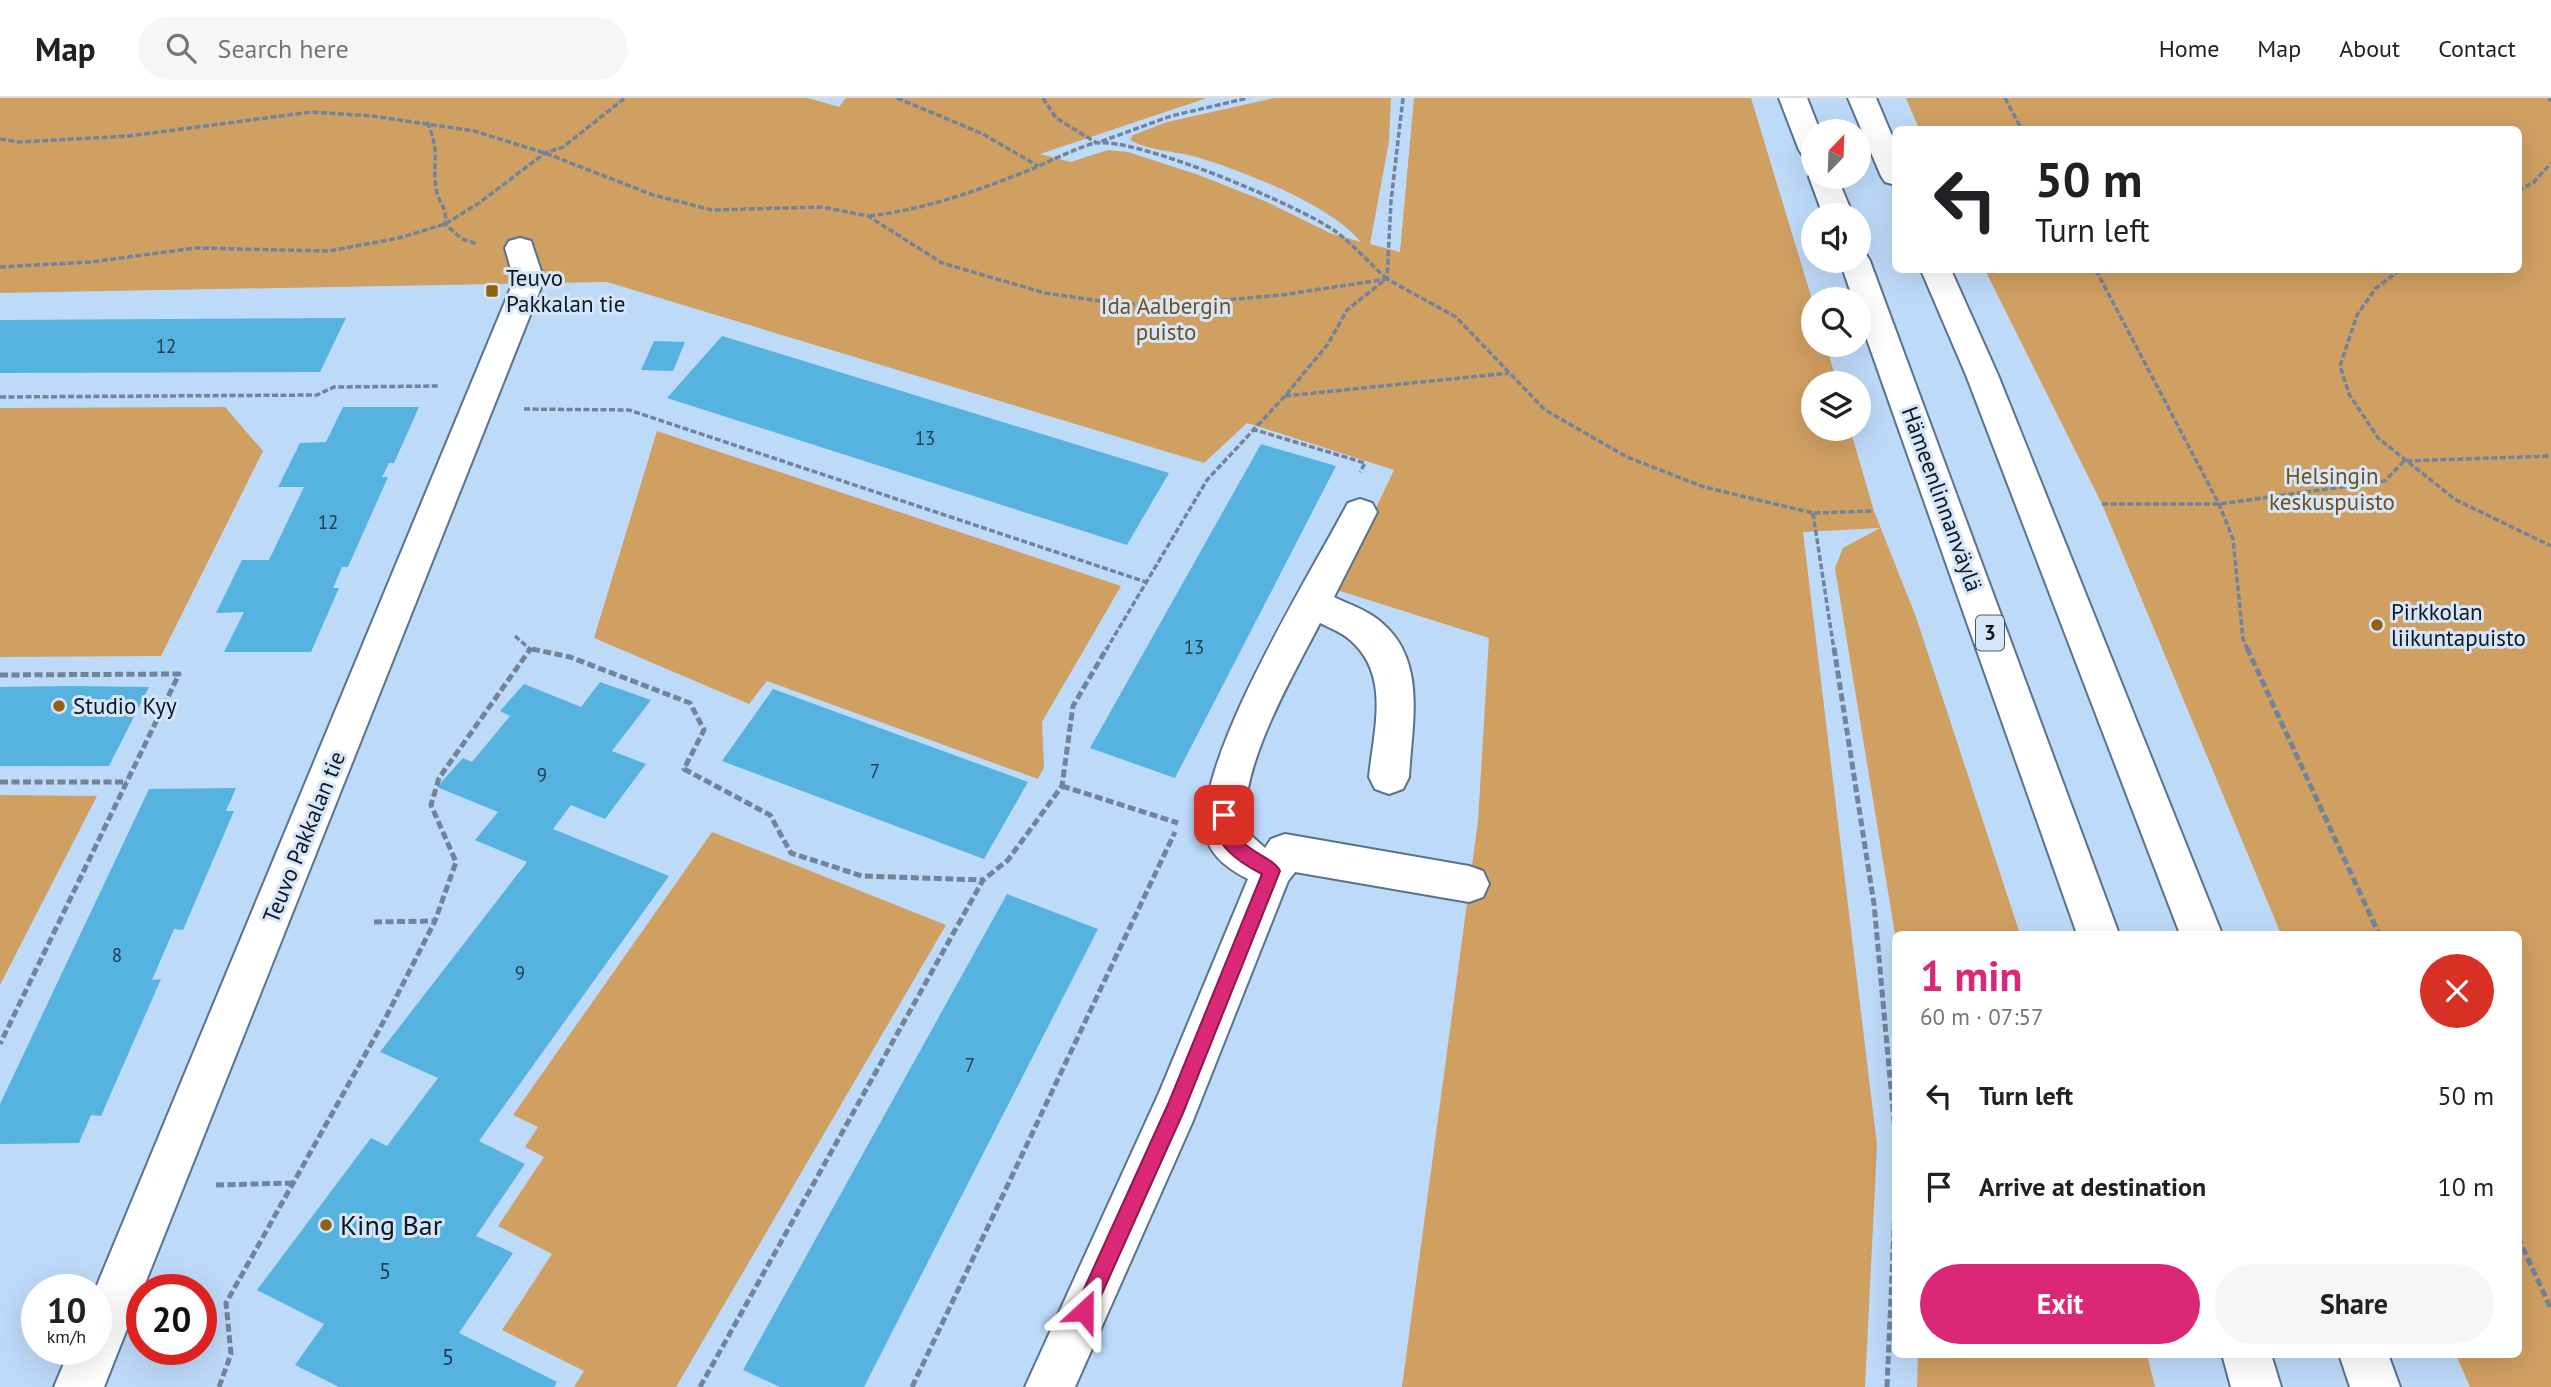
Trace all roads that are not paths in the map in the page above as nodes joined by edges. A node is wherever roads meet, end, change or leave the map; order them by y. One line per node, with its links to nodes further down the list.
1 (1793, 98): 3 (main road)
2 (1862, 98): 4 (main road)
3 (1801, 119)
4 (1892, 169)
5 (520, 248): 15 (main road, Teuvo Pakkalan tie)
6 (1859, 273): 13 (main road, Hämeenlinnanväylä / 3)
7 (1937, 273): 14 (main road)
8 (1360, 512): 9 (main road)
9 (1313, 603): 10 (main road); 11 (main road)
10 (1389, 777)
11 (1272, 871): 12 (main road); 20 (main road)
12 (1469, 884)
13 (2097, 931)
14 (2200, 931)
15 (112, 1306)
16 (2247, 1358): 21 (main road)
17 (2364, 1358): 22 (main road)
18 (88, 1365): 19 (main road, Teuvo Pakkalan tie)
19 (79, 1387)
20 (1051, 1387)
21 (2256, 1387)
22 (2375, 1387)

